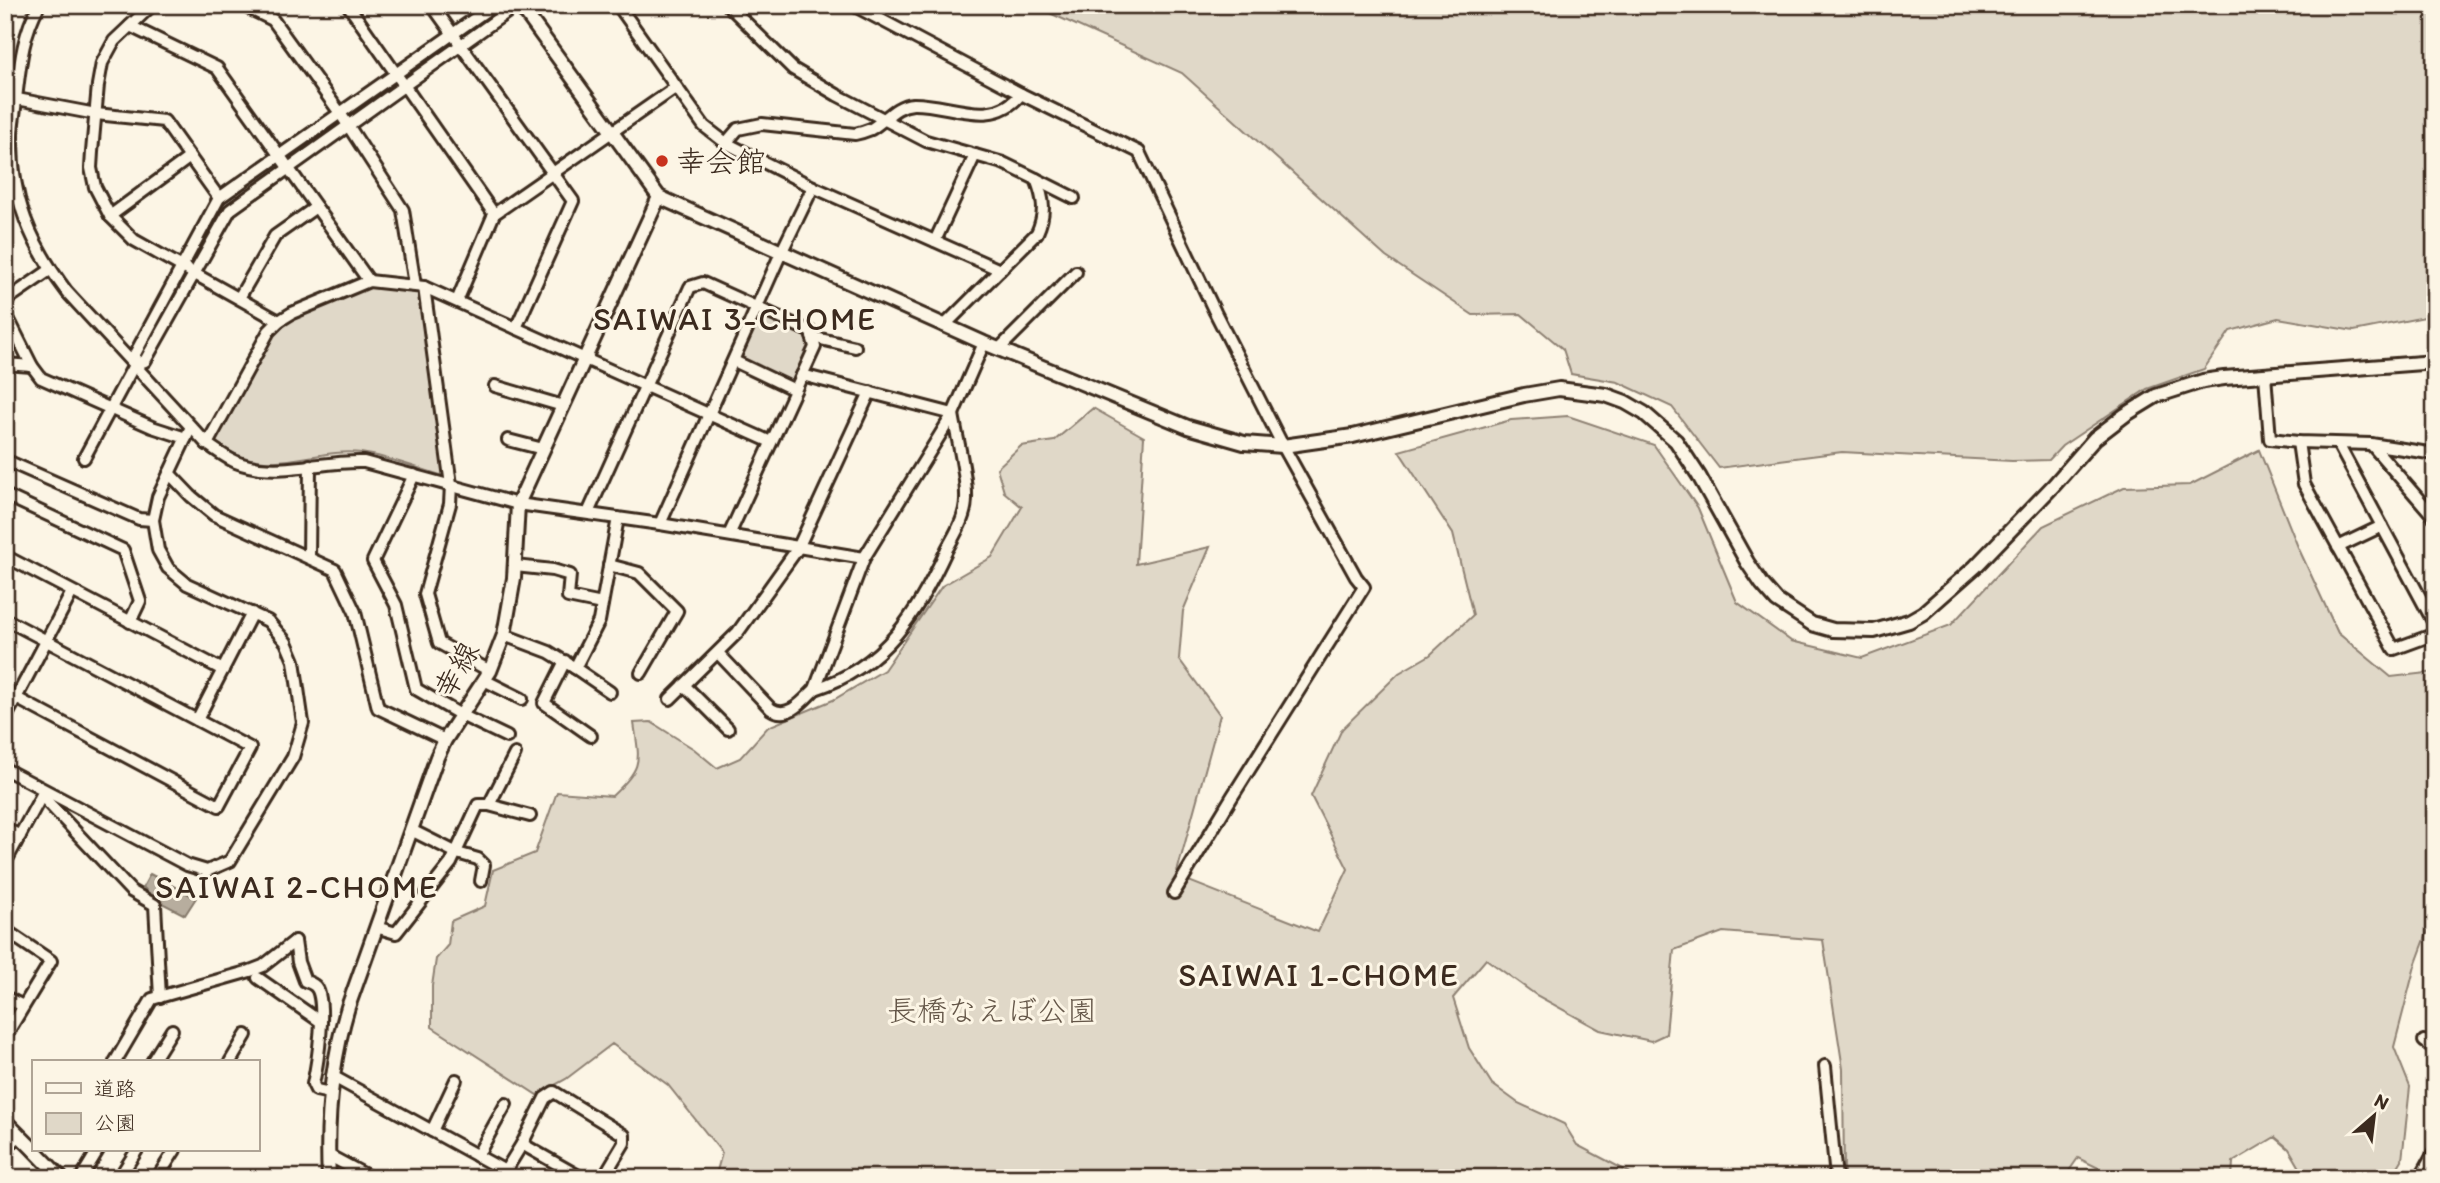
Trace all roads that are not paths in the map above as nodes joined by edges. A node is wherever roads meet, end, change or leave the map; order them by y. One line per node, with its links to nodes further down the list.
1 (38, 5): 18 (street)
2 (152, 5): 11 (street)
3 (242, 5): 19 (street)
4 (348, 5): 14 (street)
5 (432, 5): 12 (street)
6 (494, 5): 12 (street)
7 (519, 5): 13 (street); 23 (street)
8 (618, 5): 16 (street)
9 (728, 5): 21 (street)
10 (853, 5): 17 (street)
11 (130, 26): 20 (street); 26 (street)
12 (453, 34): 13 (street); 14 (street)
13 (461, 46): 15 (street); 29 (street)
14 (396, 73): 15 (street); 19 (street)
15 (405, 86): 22 (street); 36 (street)
16 (675, 88): 23 (street); 24 (street)
17 (1021, 94): 21 (street); 82 (street)
18 (17, 99): 20 (street); 41 (street)
19 (340, 113): 22 (street); 26 (street)
20 (96, 114): 27 (street); 37 (street)
21 (883, 119): 24 (street); 25 (street)
22 (348, 127): 28 (street); 46 (street)
23 (611, 132): 29 (street); 32 (street)
24 (726, 142): 31 (street)
25 (975, 155): 30 (street); 38 (street)
26 (280, 156): 28 (street); 33 (street)
27 (190, 157): 33 (street); 37 (street)
28 (289, 168): 35 (street); 44 (street)
29 (554, 173): 36 (street); 54 (street)
30 (1036, 179): 34 (street); 42 (street)
31 (814, 187): 38 (street); 39 (street)
32 (659, 197): 39 (street); 59 (street, 幸線)
33 (219, 198): 40 (street)
34 (1074, 198)
35 (316, 207): 45 (street); 47 (street)
36 (494, 214): 48 (street)
37 (110, 216): 40 (street)
38 (935, 241): 42 (street)
39 (781, 253): 50 (street); 53 (street)
40 (182, 267): 44 (street); 63 (street)
41 (50, 270): 49 (street); 63 (street)
42 (1000, 270): 53 (street)
43 (1076, 272): 58 (street)
44 (195, 273): 47 (street); 63 (street)
45 (369, 281): 46 (street); 52 (street)
46 (419, 286): 48 (street); 90 (street)
47 (239, 299): 52 (street)
48 (457, 300): 54 (street)
49 (5, 301)
50 (758, 307): 55 (street); 60 (street); 68 (street)
51 (5, 312): 64 (street)
52 (279, 321): 80 (street)
53 (944, 326): 56 (street)
54 (516, 328): 59 (street)
55 (812, 337): 57 (street); 65 (street)
56 (984, 343): 58 (street); 73 (street)
57 (855, 347)
58 (999, 349): 82 (street)
59 (584, 359): 68 (street); 71 (street, 幸線)
60 (734, 361): 69 (street); 74 (street)
61 (2435, 362): 66 (street)
62 (5, 364): 64 (street)
63 (134, 365): 72 (street); 75 (street)
64 (32, 366): 72 (street)
65 (802, 375): 69 (street); 70 (street)
66 (2265, 376): 78 (street); 82 (street)
67 (495, 386): 71 (street)
68 (644, 386): 74 (street); 93 (street)
69 (795, 390): 77 (street)
70 (870, 391): 73 (street); 101 (street)
71 (563, 406): 83 (street, 幸線)
72 (111, 409): 75 (street); 85 (street)
73 (953, 414): 104 (street); 123 (street)
74 (710, 415): 77 (street); 97 (street)
75 (188, 433): 80 (street); 88 (street)
76 (508, 440): 83 (street)
77 (771, 442): 99 (street)
78 (2298, 442): 79 (street); 100 (street)
79 (2338, 443): 81 (street); 98 (street)
80 (207, 444): 87 (street)
81 (2371, 444): 84 (street); 95 (street)
82 (1283, 446): 147 (street)
83 (543, 449): 92 (street, 幸線)
84 (2435, 454)
85 (84, 458)
86 (5, 460): 96 (street)
87 (310, 465): 89 (street); 103 (street)
88 (169, 473): 96 (street); 103 (street)
89 (414, 475): 90 (street); 129 (street)
90 (451, 485): 92 (street); 121 (street)
91 (5, 495): 111 (street)
92 (518, 504): 93 (street); 106 (street, 幸線)
93 (588, 513): 94 (street)
94 (618, 518): 97 (street); 105 (street)
95 (2435, 518)
96 (153, 520): 109 (street)
97 (660, 524): 99 (street)
98 (2382, 526): 100 (street); 112 (street)
99 (729, 535): 101 (street)
100 (2339, 547): 113 (street)
101 (798, 548): 104 (street); 116 (street)
102 (5, 556): 107 (street)
103 (309, 558): 135 (street)
104 (864, 558): 123 (street)
105 (609, 565): 108 (street); 120 (street)
106 (515, 566): 108 (street); 114 (street, 幸線)
107 (72, 592): 111 (street); 115 (street)
108 (602, 604): 118 (street)
109 (252, 613): 119 (street); 138 (street)
110 (5, 619): 115 (street)
111 (130, 622): 119 (street)
112 (2435, 625)
113 (2435, 634)
114 (504, 635): 117 (street); 121 (street, 幸線)
115 (47, 641): 126 (street); 131 (street)
116 (718, 653): 122 (street); 123 (street)
117 (565, 661): 118 (street); 134 (street)
118 (575, 667): 125 (street)
119 (223, 670): 131 (street)
120 (641, 673)
121 (487, 675): 127 (street); 129 (street, 幸線)
122 (684, 685): 128 (street); 132 (street)
123 (815, 689)
124 (5, 692): 126 (street)
125 (610, 692)
126 (16, 698): 130 (street); 131 (street)
127 (522, 699)
128 (670, 699)
129 (461, 715): 133 (street); 135 (street, 幸線)
130 (5, 719)
131 (197, 720)
132 (728, 729)
133 (507, 737)
134 (591, 737)
135 (445, 740): 142 (street, 幸線)
136 (515, 754): 139 (street)
137 (5, 769): 138 (street)
138 (43, 793): 143 (street); 152 (street)
139 (489, 805): 140 (street); 144 (street)
140 (530, 816)
141 (5, 828): 143 (street)
142 (411, 830): 144 (street); 148 (street, 幸線)
143 (20, 836): 145 (street)
144 (457, 853): 146 (street); 148 (street)
145 (5, 863)
146 (481, 881)
147 (1174, 893)
148 (376, 928): 164 (street, 幸線)
149 (5, 930): 153 (street)
150 (258, 978): 154 (street)
151 (5, 996): 153 (street)
152 (160, 997): 154 (street); 160 (street)
153 (23, 1006): 157 (street)
154 (321, 1023): 166 (street)
155 (172, 1030): 161 (street)
156 (246, 1035): 162 (street)
157 (5, 1037)
158 (2424, 1041): 159 (street)
159 (2435, 1049)
160 (116, 1060)
161 (153, 1060)
162 (231, 1060)
163 (1825, 1066): 190 (street)
164 (332, 1076): 166 (street, 幸線); 169 (street)
165 (456, 1080): 169 (street)
166 (330, 1093): 179 (street, 幸線)
167 (506, 1104): 180 (street)
168 (5, 1121): 170 (street)
169 (432, 1131): 180 (street)
170 (19, 1135): 172 (street); 173 (street)
171 (522, 1144): 181 (street); 188 (street); 189 (street)
172 (32, 1149)
173 (5, 1150)
174 (2435, 1151): 191 (street)
175 (35, 1152): 182 (street)
176 (97, 1152): 183 (street)
177 (136, 1152): 184 (street)
178 (174, 1152): 185 (street)
179 (328, 1155): 186 (street, 幸線); 187 (street)
180 (477, 1156): 181 (street)
181 (503, 1175)
182 (55, 1176)
183 (81, 1178)
184 (120, 1178)
185 (157, 1178)
186 (329, 1178)
187 (371, 1178)
188 (582, 1178)
189 (603, 1178)
190 (1836, 1178)
191 (2420, 1178)

